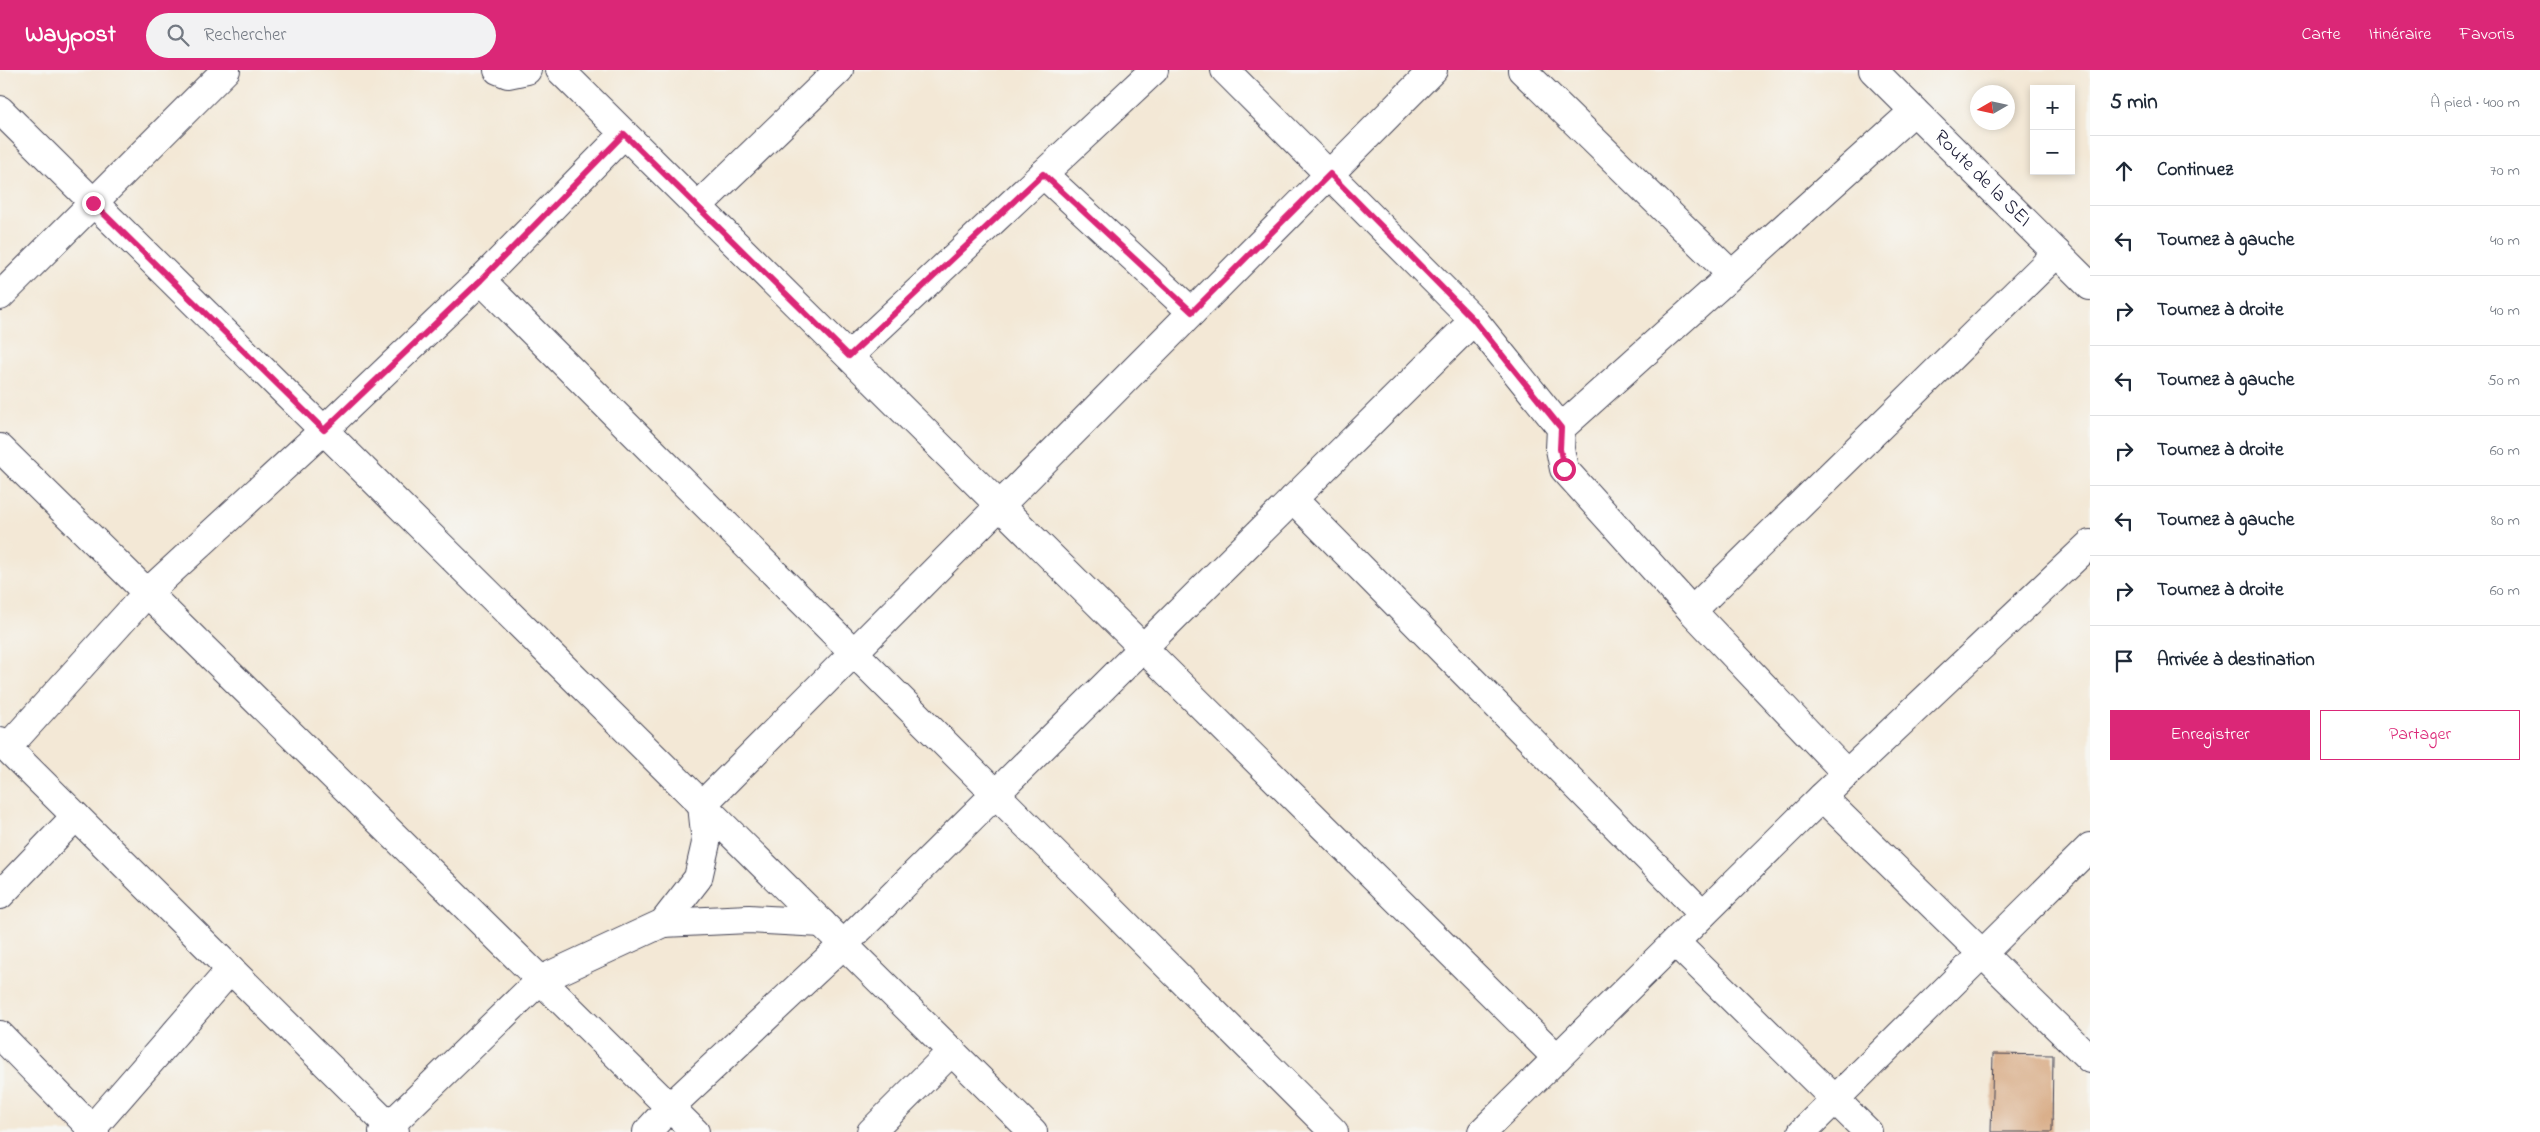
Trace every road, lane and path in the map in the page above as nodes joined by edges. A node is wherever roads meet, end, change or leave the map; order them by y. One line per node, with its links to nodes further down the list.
1 (226, 70): 16 (street)
2 (498, 70): 3 (street)
3 (527, 70)
4 (560, 70): 13 (street)
5 (839, 70): 17 (street)
6 (1154, 70): 14 (street)
7 (1225, 70): 15 (street)
8 (1433, 70): 15 (street)
9 (1522, 70): 19 (street)
10 (1873, 70): 12 (street, Route de la SEI)
11 (0, 110): 16 (street)
12 (1914, 111): 18 (street, Route de la SEI); 19 (street)
13 (624, 134): 17 (street); 20 (street)
14 (1043, 174): 23 (street); 25 (street)
15 (1330, 174): 23 (street); 24 (street)
16 (93, 203): 22 (street); 27 (street)
17 (698, 206): 25 (street)
18 (2057, 253): 21 (street, Route de la SEI); 33 (street)
19 (1731, 274): 26 (street)
20 (481, 280): 27 (street); 35 (street)
21 (2090, 286)
22 (0, 296)
23 (1192, 312): 30 (street)
24 (1474, 320): 26 (street); 29 (street)
25 (849, 356): 30 (street)
26 (1561, 428): 33 (street)
27 (324, 430): 32 (street); 40 (street)
28 (0, 448): 32 (street)
29 (1293, 499): 34 (street); 44 (street)
30 (1000, 506): 34 (street); 35 (street)
31 (2090, 544): 37 (street)
32 (147, 593): 36 (street); 51 (street)
33 (1692, 610): 37 (street)
34 (1143, 648): 38 (street); 54 (street)
35 (854, 652): 38 (street); 40 (street)
36 (4, 744): 41 (street)
37 (1846, 774): 39 (street)
38 (996, 794): 48 (street); 64 (street)
39 (1822, 797): 44 (street); 49 (street)
40 (702, 805): 45 (street); 46 (street)
41 (76, 816): 43 (street); 50 (street)
42 (2090, 847): 49 (street)
43 (0, 895)
44 (1703, 914): 47 (street)
45 (663, 923): 46 (street); 51 (street)
46 (822, 923): 48 (street)
47 (1675, 942): 54 (street); 56 (street)
48 (844, 944): 53 (street); 57 (street)
49 (1982, 954): 55 (street); 56 (street)
50 (231, 969): 58 (street); 59 (street)
51 (540, 980): 57 (street); 58 (street)
52 (0, 1035): 59 (street)
53 (952, 1051): 62 (street); 63 (street)
54 (1557, 1058): 65 (street)
55 (2090, 1060)
56 (1835, 1099): 66 (street); 67 (street)
57 (670, 1107): 60 (street); 61 (street)
58 (389, 1130)
59 (92, 1131)
60 (647, 1132)
61 (695, 1132)
62 (871, 1132)
63 (1033, 1132)
64 (1334, 1132)
65 (1482, 1132)
66 (1802, 1132)
67 (1868, 1132)

